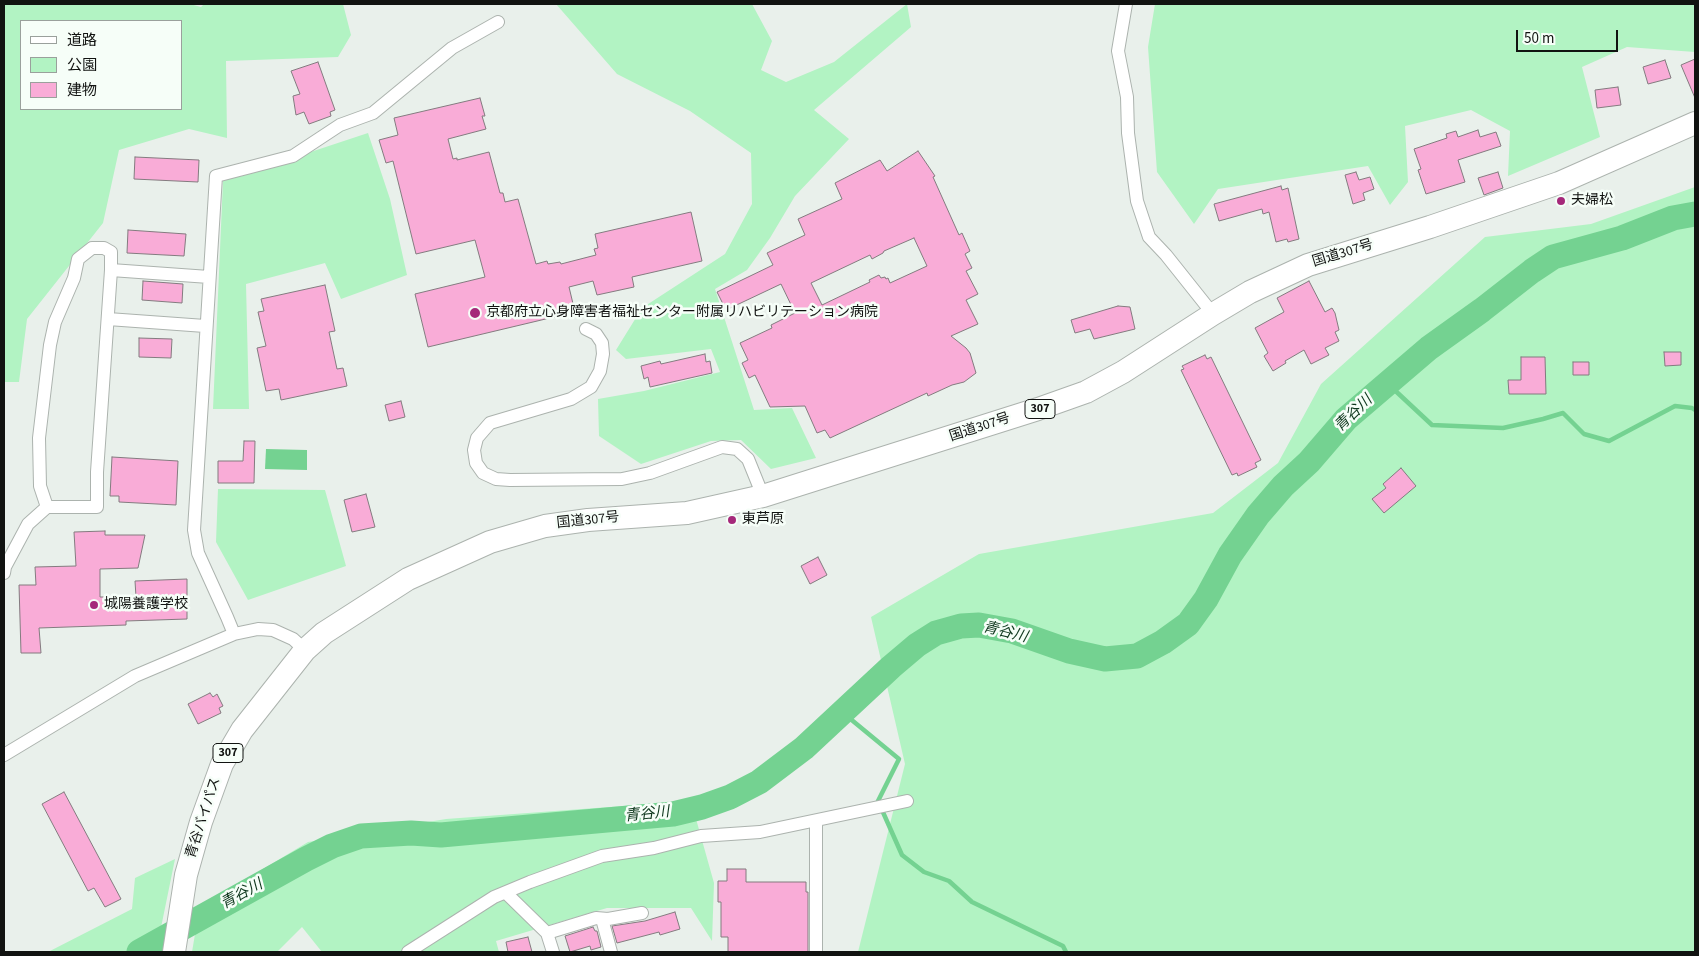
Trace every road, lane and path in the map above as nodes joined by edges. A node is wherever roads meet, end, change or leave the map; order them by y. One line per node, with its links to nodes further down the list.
1 (1126, 4): 6 (street)
2 (498, 22): 5 (street)
3 (1695, 123): 6 (highway, 国道307号 / 307)
4 (111, 270): 5 (street); 7 (street); 11 (street)
5 (209, 276): 8 (street)
6 (1213, 314): 10 (highway, 国道307号 / 307)
7 (108, 319): 8 (street); 11 (street)
8 (205, 326): 13 (street)
9 (586, 329): 10 (street)
10 (762, 496): 14 (highway, 国道307号 / 307)
11 (47, 508): 12 (street)
12 (4, 573)
13 (234, 634): 14 (street); 15 (street)
14 (305, 650): 22 (highway, 青谷バイパス / 307)
15 (4, 755)
16 (907, 801): 17 (street)
17 (816, 821): 18 (street); 26 (street)
18 (506, 893): 21 (street); 23 (street)
19 (642, 913): 20 (street)
20 (602, 919): 21 (street); 25 (street)
21 (547, 932): 24 (street)
22 (174, 952)
23 (408, 952)
24 (553, 952)
25 (611, 952)
26 (816, 952)

